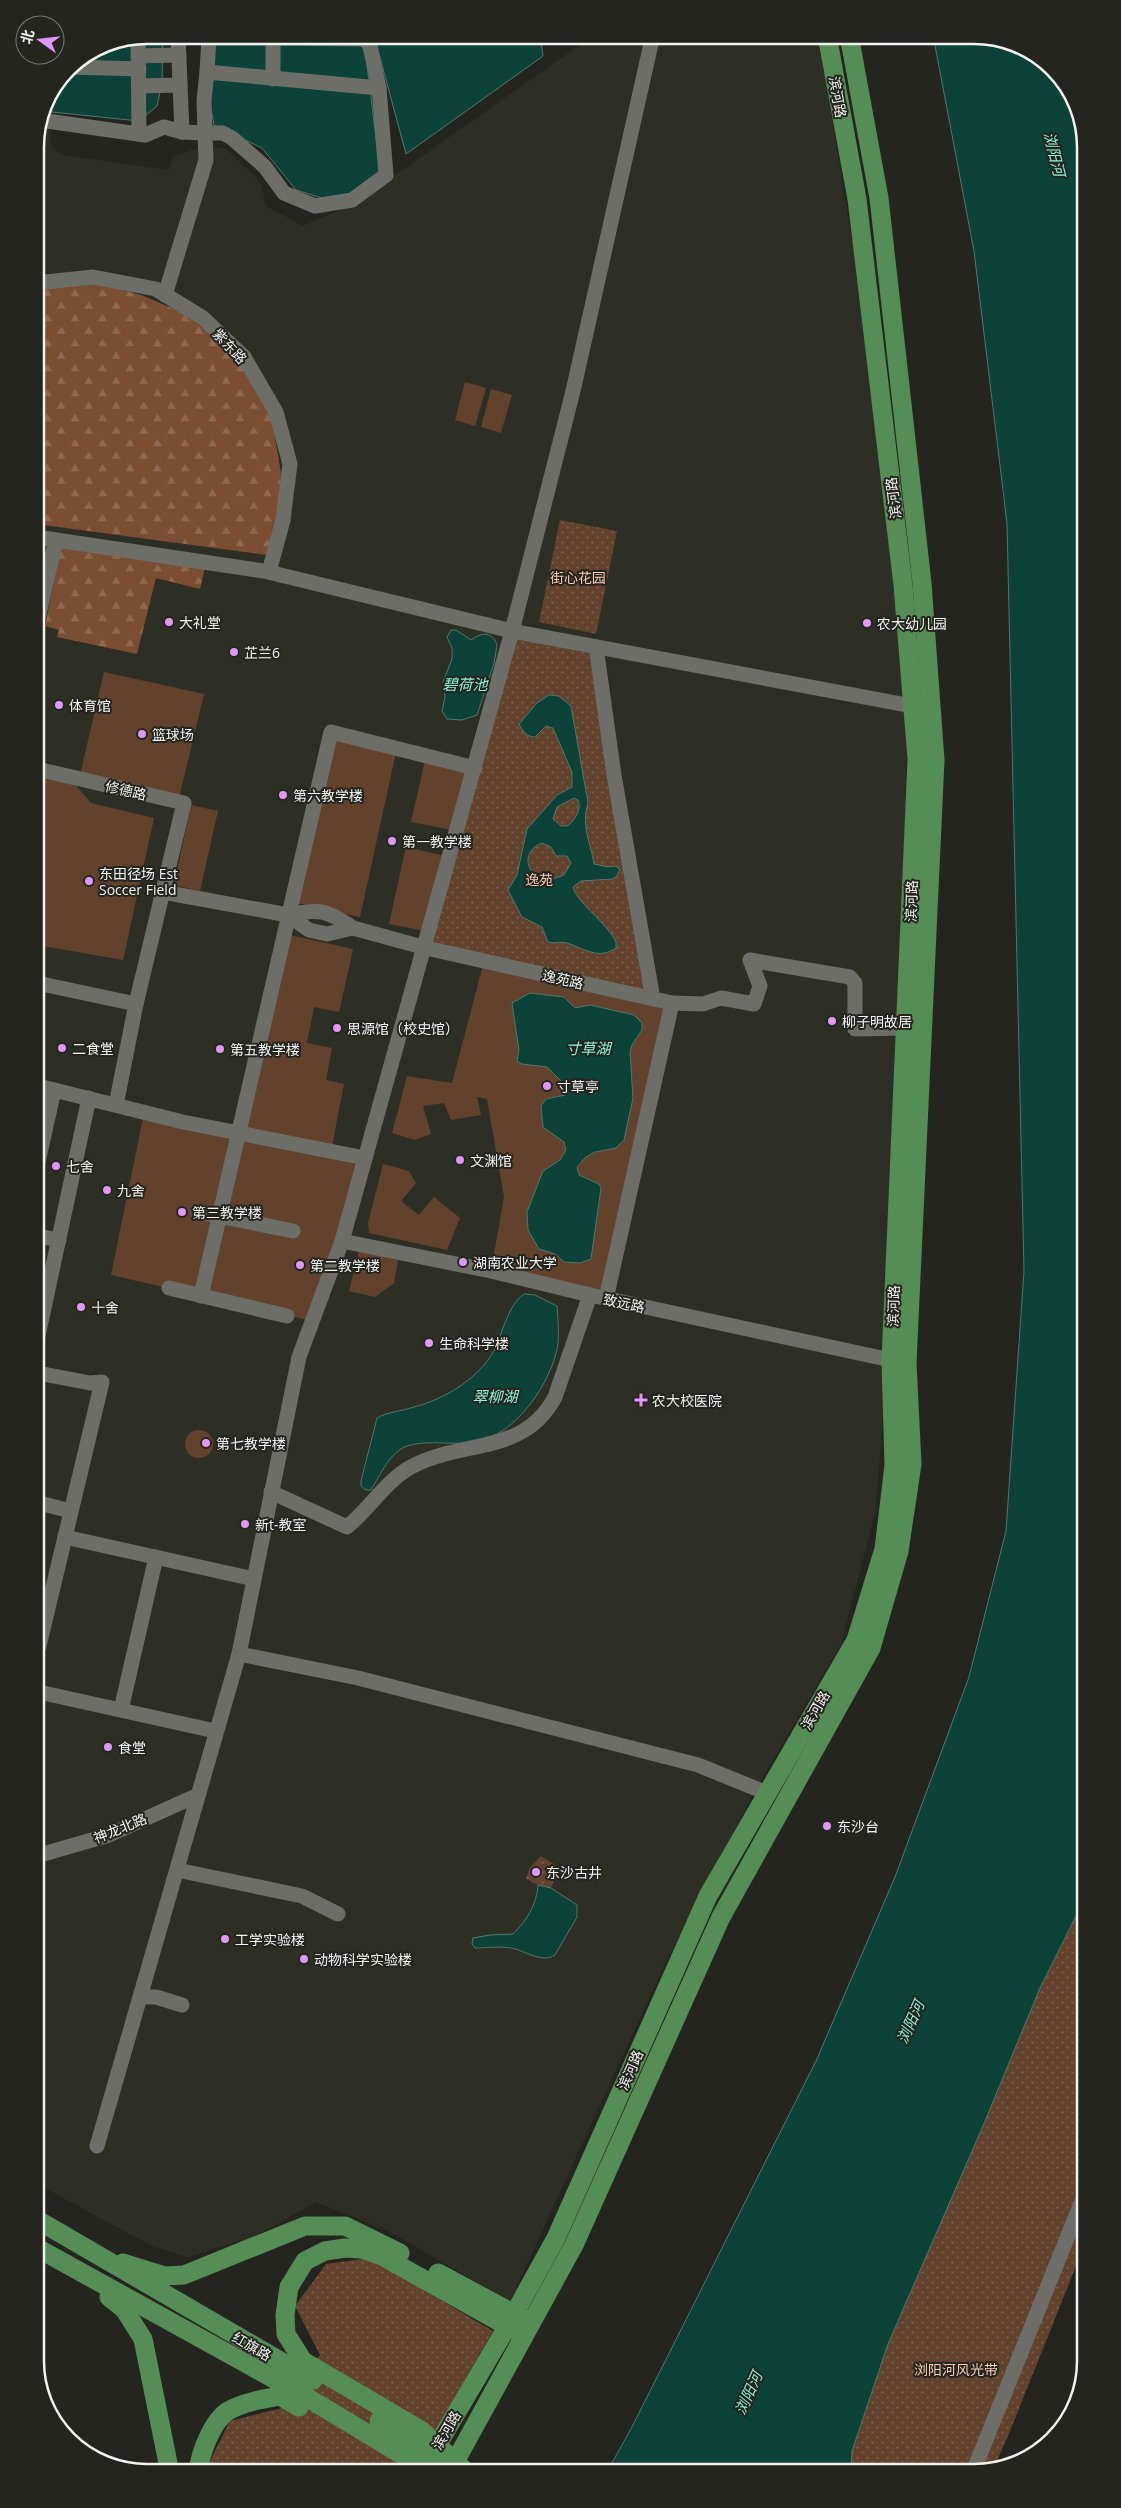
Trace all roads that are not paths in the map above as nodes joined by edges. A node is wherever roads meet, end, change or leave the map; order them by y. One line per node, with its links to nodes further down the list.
1 (175, 44): 9 (street)
2 (209, 44): 12 (street)
3 (273, 44): 13 (street)
4 (369, 44): 16 (street)
5 (651, 44): 27 (street)
6 (829, 44): 29 (main road, 滨河路)
7 (851, 44): 29 (main road, 滨河路)
8 (138, 45): 10 (street)
9 (172, 55): 10 (street); 14 (street)
10 (139, 63): 11 (street); 15 (street)
11 (83, 66)
12 (208, 72): 13 (street); 20 (street)
13 (273, 79): 16 (street)
14 (173, 85): 15 (street); 19 (street)
15 (139, 86): 18 (street)
16 (376, 88): 20 (street)
17 (47, 121): 18 (street)
18 (139, 129): 19 (street)
19 (182, 132): 20 (street)
20 (205, 133): 22 (street)
21 (44, 281): 22 (street, 紫东路)
22 (165, 295): 25 (street, 紫东路)
23 (44, 539): 24 (street)
24 (56, 540): 25 (street); 26 (street)
25 (269, 572): 27 (street)
26 (44, 592)
27 (512, 631): 28 (street); 30 (street)
28 (596, 647): 29 (street); 37 (street)
29 (922, 708): 40 (main road, 滨河路); 59 (main road, 滨河路)
30 (475, 768): 33 (street); 35 (street)
31 (44, 771): 32 (street, 修德路)
32 (163, 892): 33 (street, 逸苑路); 39 (street)
33 (288, 915): 34 (street); 34 (street, 逸苑路); 45 (street)
34 (353, 928): 35 (street, 逸苑路)
35 (426, 948): 37 (street, 逸苑路); 47 (street)
36 (44, 984): 39 (street)
37 (653, 999): 38 (street, 逸苑路)
38 (672, 1003): 40 (street, 逸苑路); 56 (street)
39 (136, 1004): 44 (street)
40 (906, 1028): 59 (main road, 滨河路)
41 (44, 1088): 42 (street)
42 (54, 1090): 43 (street); 46 (street)
43 (89, 1098): 44 (street); 51 (street)
44 (116, 1105): 45 (street)
45 (238, 1132): 47 (street); 48 (street)
46 (44, 1135)
47 (365, 1158): 52 (street)
48 (212, 1214): 49 (street); 54 (street)
49 (293, 1231)
50 (44, 1237): 51 (street)
51 (59, 1240): 57 (street)
52 (342, 1241): 55 (street, 致远路); 61 (street)
53 (169, 1288): 54 (street)
54 (201, 1296): 58 (street)
55 (590, 1296): 56 (street, 致远路); 61 (street)
56 (606, 1299): 59 (street, 致远路)
57 (44, 1309)
58 (287, 1316)
59 (899, 1362): 72 (main road, 滨河路); 86 (main road, 滨河路)
60 (44, 1374): 63 (street)
61 (272, 1492): 66 (street)
62 (44, 1504): 63 (street)
63 (71, 1511): 64 (street)
64 (65, 1537): 65 (street); 67 (street)
65 (156, 1557): 66 (street); 70 (street)
66 (254, 1579): 68 (street)
67 (44, 1625)
68 (240, 1654): 71 (street); 72 (street)
69 (44, 1693): 70 (street)
70 (121, 1710): 71 (street)
71 (216, 1732): 73 (street)
72 (767, 1793): 85 (main road, 滨河路)
73 (198, 1795): 74 (street, 神龙北路); 75 (street)
74 (44, 1854)
75 (177, 1870): 76 (street); 77 (street)
76 (338, 1914)
77 (141, 1997): 78 (street); 79 (street)
78 (182, 2005)
79 (97, 2146)
80 (1077, 2213): 96 (street)
81 (44, 2224): 83 (main road, 红旗路)
82 (44, 2252): 84 (main road, 红旗路)
83 (90, 2252): 85 (main road); 87 (main road, 红旗路)
84 (79, 2272): 87 (main road, 红旗路); 88 (main road)
85 (510, 2321): 86 (main road); 92 (main road, 滨河路); 95 (main road)
86 (528, 2329): 94 (main road, 滨河路)
87 (309, 2388): 91 (main road, 红旗路); 93 (main road, 红旗路)
88 (168, 2464)
89 (200, 2464): 90 (main road)
90 (404, 2464)
91 (419, 2464)
92 (424, 2464)
93 (449, 2464)
94 (454, 2464)
95 (458, 2464)
96 (975, 2464)

